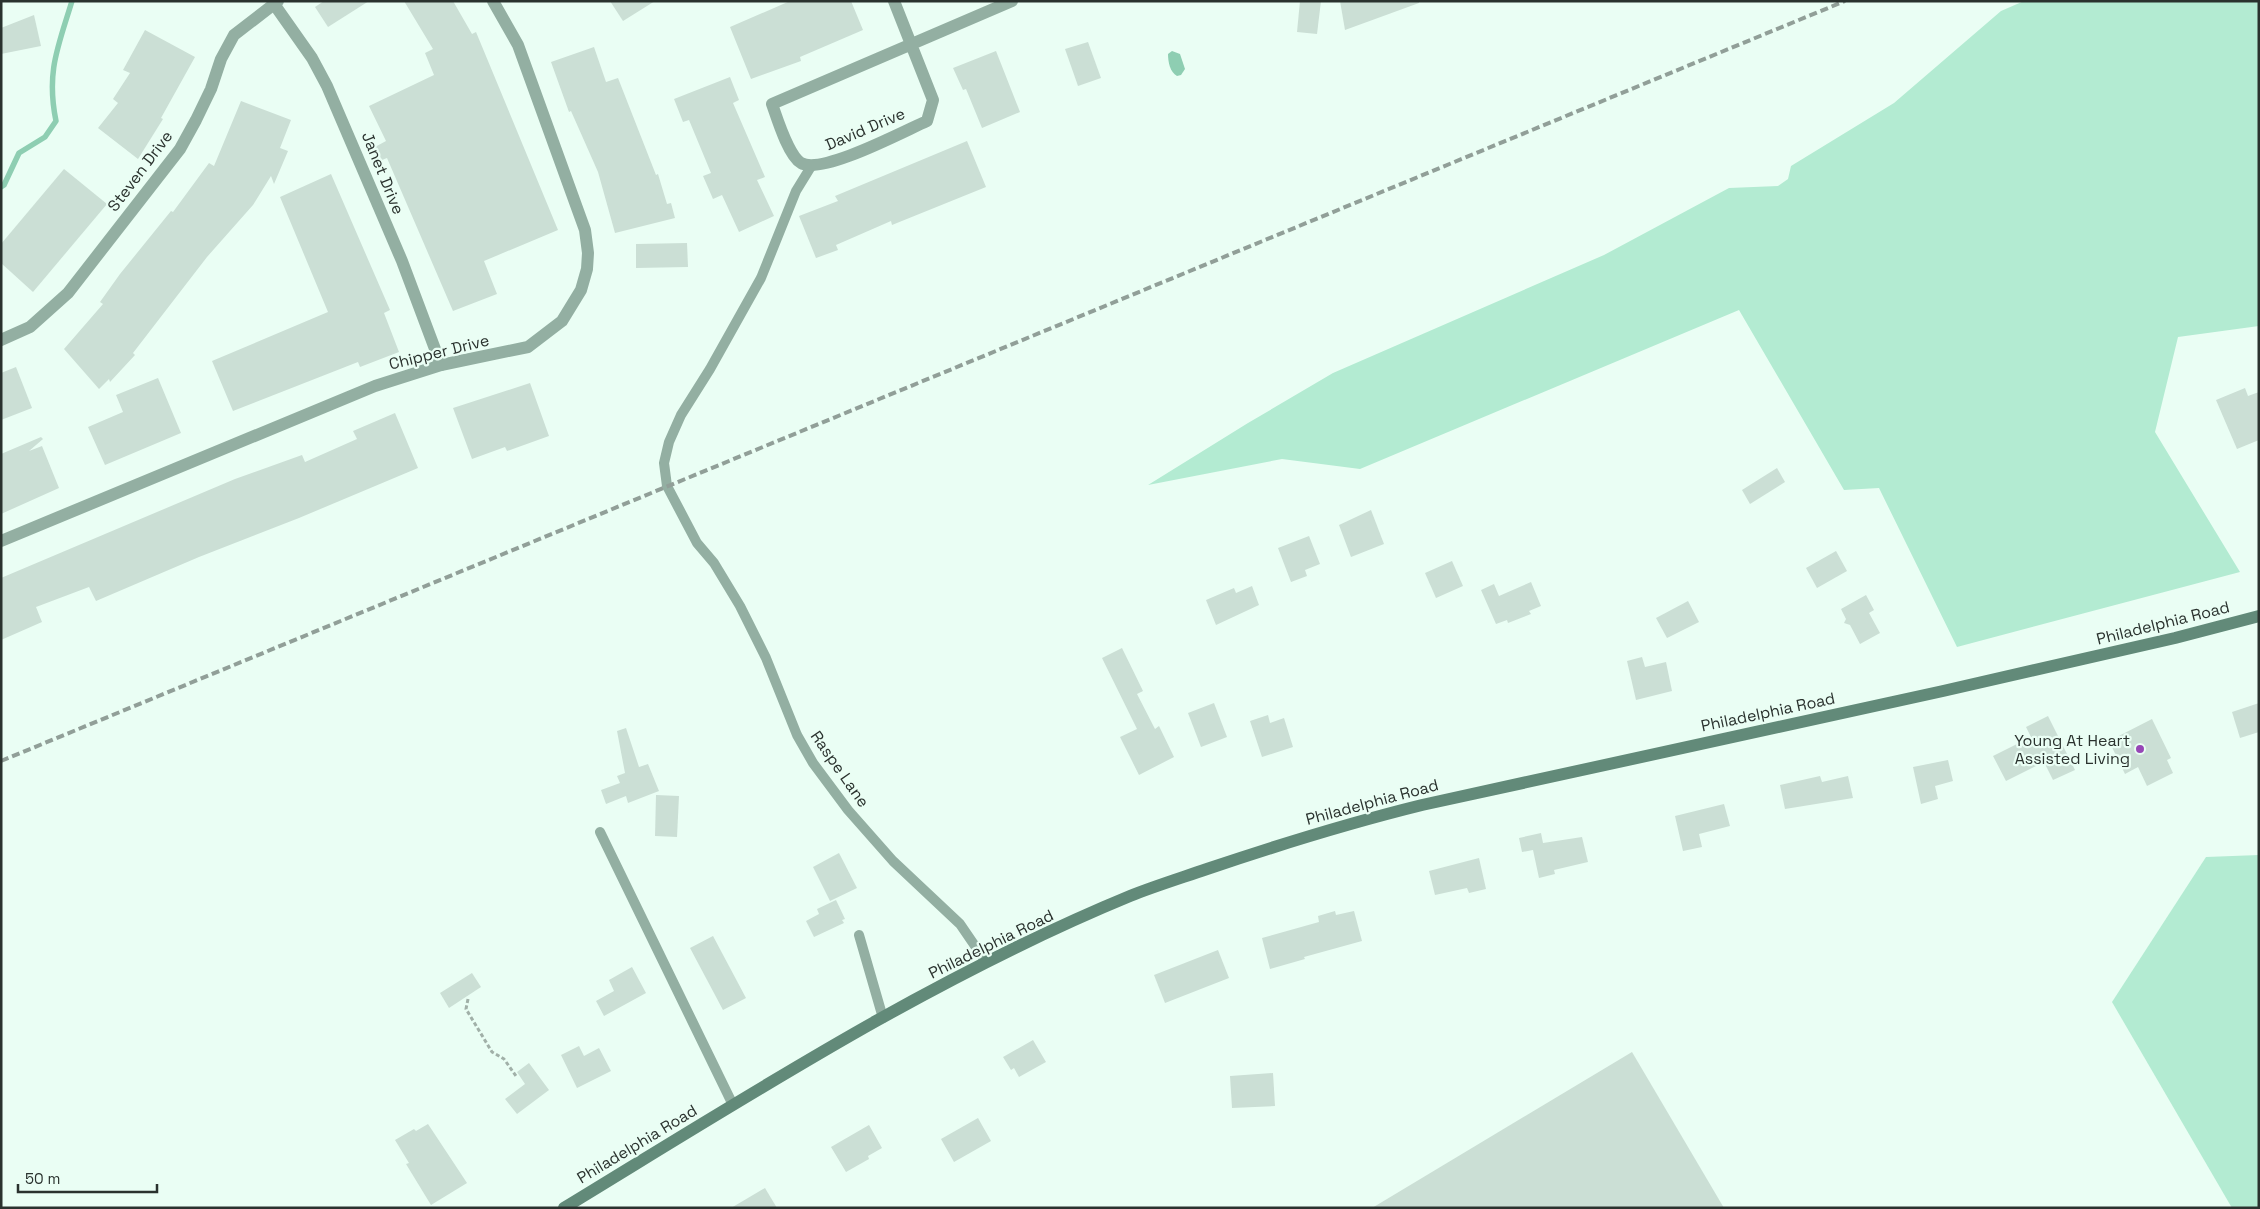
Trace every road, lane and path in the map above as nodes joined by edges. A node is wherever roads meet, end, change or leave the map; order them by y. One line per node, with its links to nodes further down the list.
1 (493, 1): 8 (street, Chipper Drive)
2 (894, 1): 5 (street, David Drive)
3 (1012, 1): 5 (street)
4 (276, 2): 7 (street, Steven Drive); 8 (street, Janet Drive)
5 (912, 43): 6 (street, David Drive); 6 (street, David Drive)
6 (812, 165): 13 (lane, Raspe Lane)
7 (1, 340)
8 (441, 365): 9 (street, Chipper Drive)
9 (1, 541)
10 (2259, 616): 13 (main road, Philadelphia Road)
11 (600, 832): 17 (lane)
12 (859, 935): 15 (lane)
13 (986, 962): 15 (main road, Philadelphia Road)
14 (468, 999): 16 (path)
15 (883, 1018): 17 (main road, Philadelphia Road)
16 (516, 1076)
17 (733, 1106): 18 (main road, Philadelphia Road)
18 (564, 1208)

